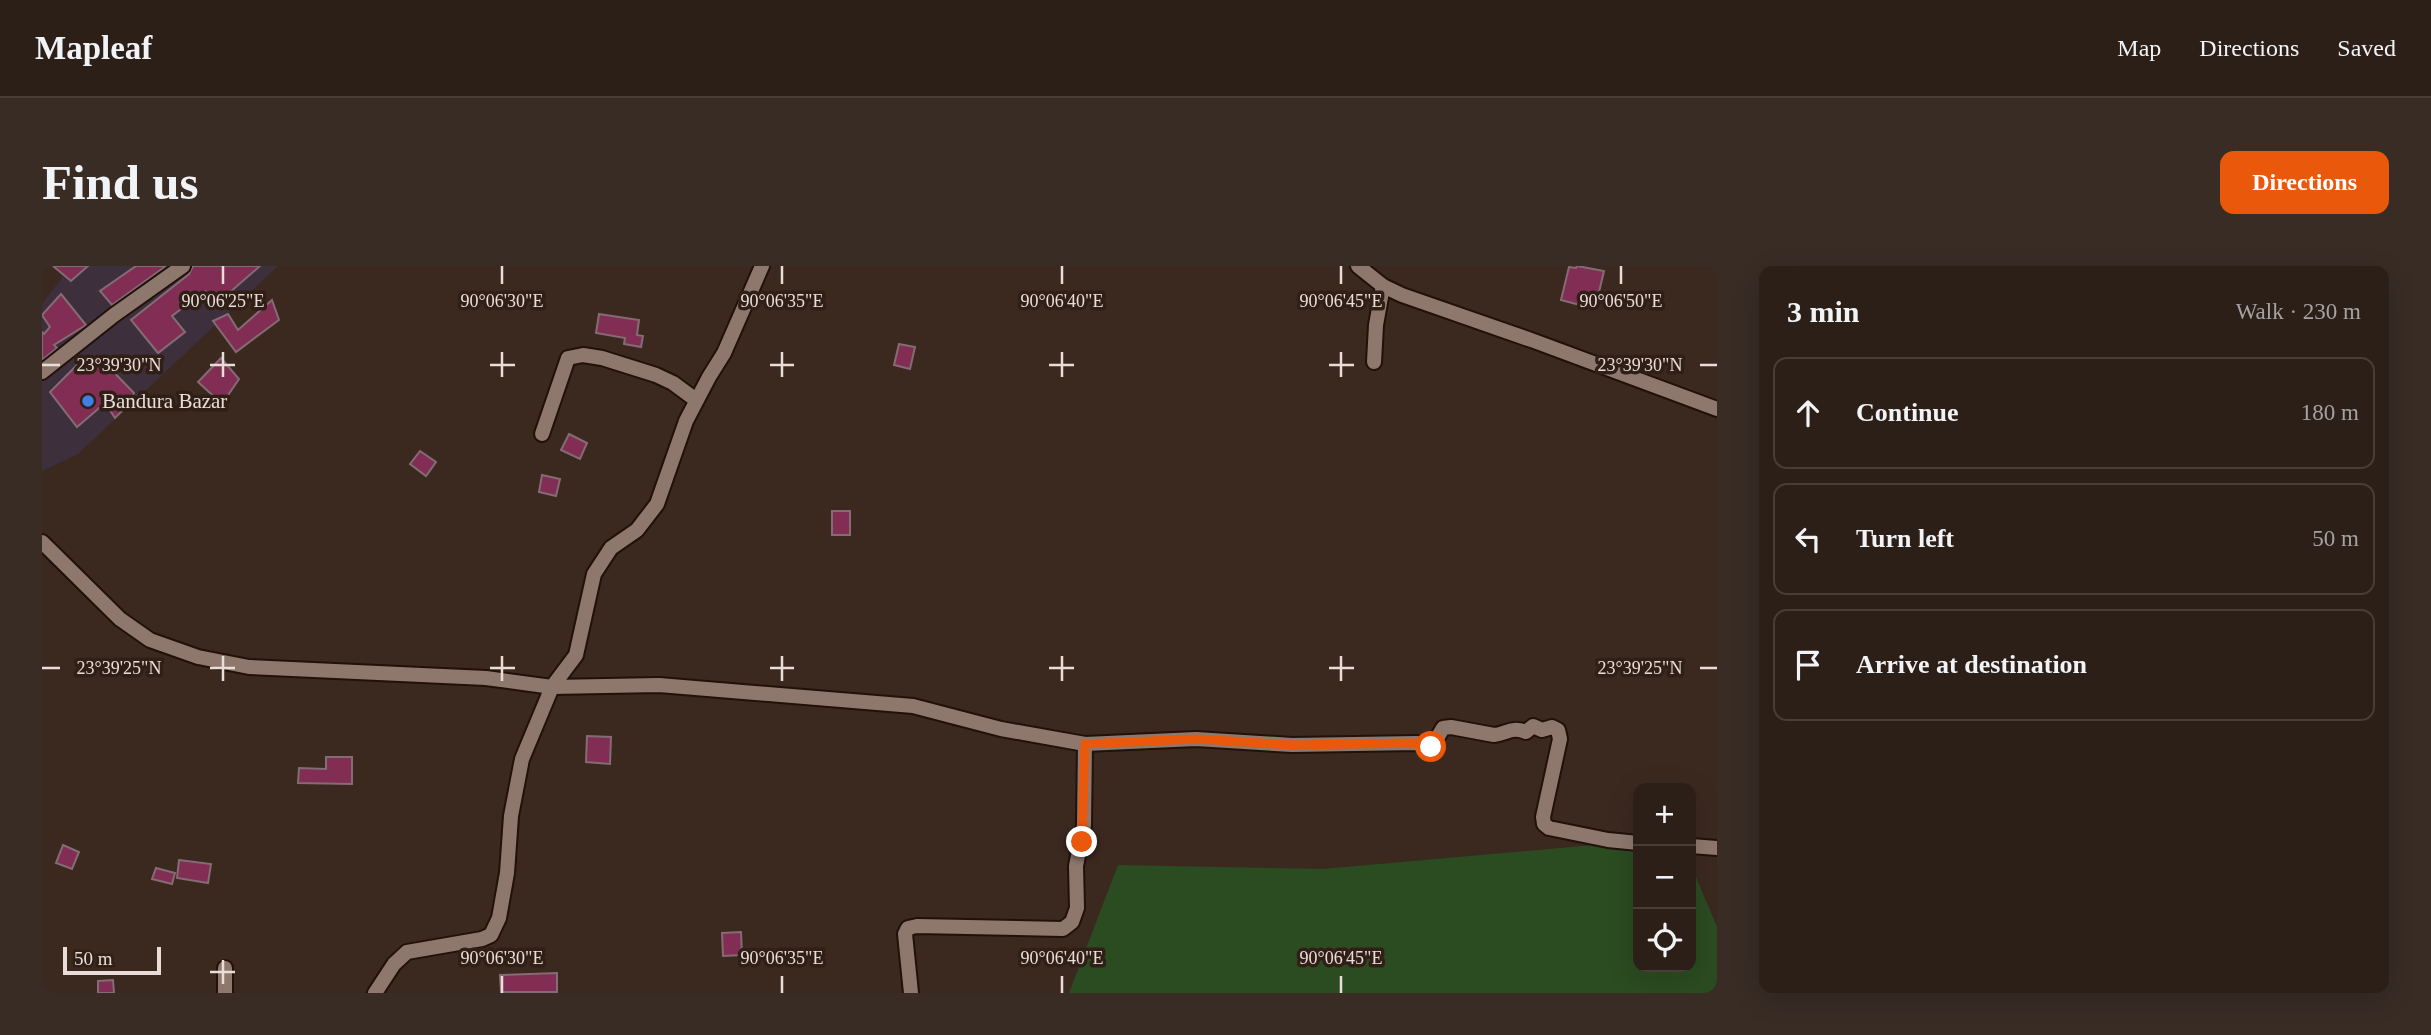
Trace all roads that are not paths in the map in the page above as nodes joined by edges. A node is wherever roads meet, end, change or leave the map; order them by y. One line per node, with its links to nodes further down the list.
1 (183, 266): 6 (street)
2 (762, 266): 7 (street)
3 (1358, 266): 4 (street)
4 (1383, 286): 5 (street); 8 (street)
5 (1374, 362)
6 (42, 372)
7 (696, 400): 9 (street); 11 (street)
8 (1717, 410)
9 (541, 435)
10 (42, 542): 11 (street)
11 (552, 687): 12 (street); 18 (street)
12 (1085, 744): 13 (street); 19 (street)
13 (1633, 842)
14 (1696, 846): 15 (street)
15 (1717, 848)
16 (225, 968): 17 (street)
17 (225, 993)
18 (375, 993)
19 (911, 993)

